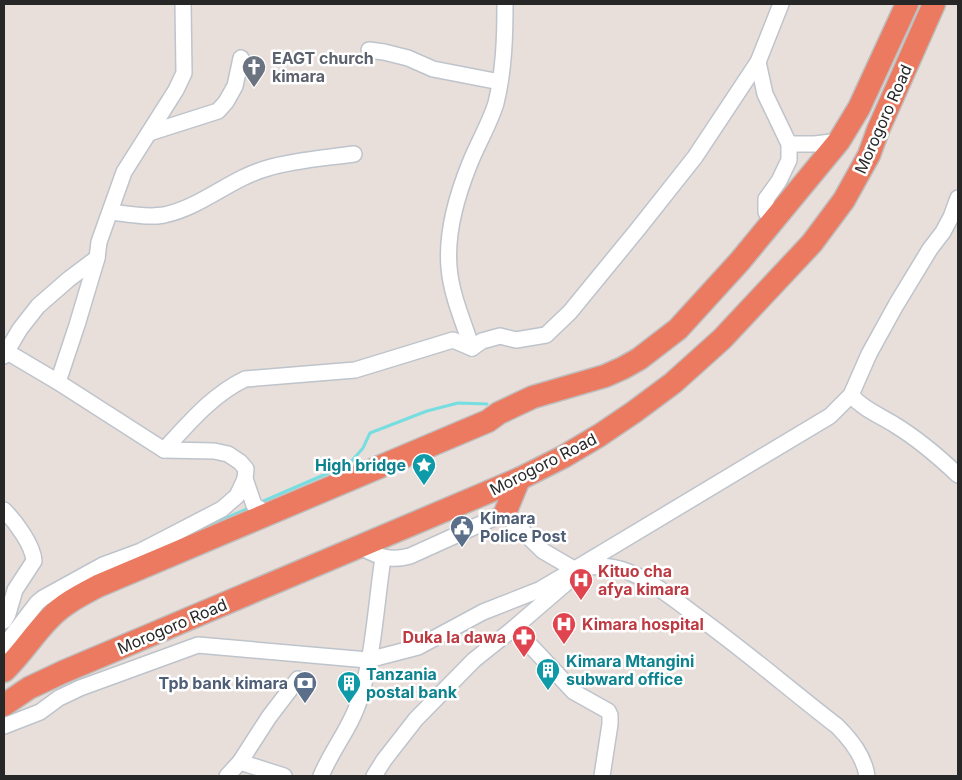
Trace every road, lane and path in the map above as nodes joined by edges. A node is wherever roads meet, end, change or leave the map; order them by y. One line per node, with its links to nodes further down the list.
1 (183, 4): 10 (street)
2 (505, 4): 9 (street)
3 (781, 4): 8 (street)
4 (907, 4): 11 (highway, Morogoro Road)
5 (934, 4): 25 (highway, Morogoro Road)
6 (369, 50): 9 (street)
7 (241, 58): 10 (street)
8 (758, 62): 12 (street); 18 (street)
9 (500, 82): 18 (street)
10 (149, 132): 15 (street)
11 (839, 141): 12 (street); 16 (highway, Morogoro Road)
12 (789, 144): 16 (street)
13 (354, 154): 15 (street)
14 (958, 202): 21 (street)
15 (111, 212): 17 (street)
16 (772, 223): 28 (highway, Morogoro Road)
17 (96, 258): 19 (street); 20 (street)
18 (472, 348): 22 (street)
19 (5, 353): 20 (street)
20 (58, 382): 22 (street)
21 (850, 395): 23 (street); 31 (street)
22 (164, 450): 24 (street)
23 (958, 475)
24 (245, 479): 28 (street); 34 (street)
25 (519, 479): 27 (highway); 29 (highway, Morogoro Road)
26 (4, 510): 32 (street)
27 (505, 513): 30 (street); 31 (street)
28 (267, 514): 36 (highway, Morogoro Road)
29 (360, 547): 30 (street); 38 (highway, Morogoro Road)
30 (383, 558): 35 (street)
31 (577, 571): 33 (street); 35 (street); 46 (street)
32 (4, 621)
33 (514, 628): 44 (street); 45 (street)
34 (4, 646)
35 (368, 660): 39 (street); 43 (street)
36 (4, 671)
37 (298, 679): 40 (street)
38 (4, 705)
39 (4, 726)
40 (240, 762): 41 (street); 42 (street)
41 (227, 776)
42 (284, 776)
43 (321, 776)
44 (374, 776)
45 (602, 776)
46 (867, 776)

